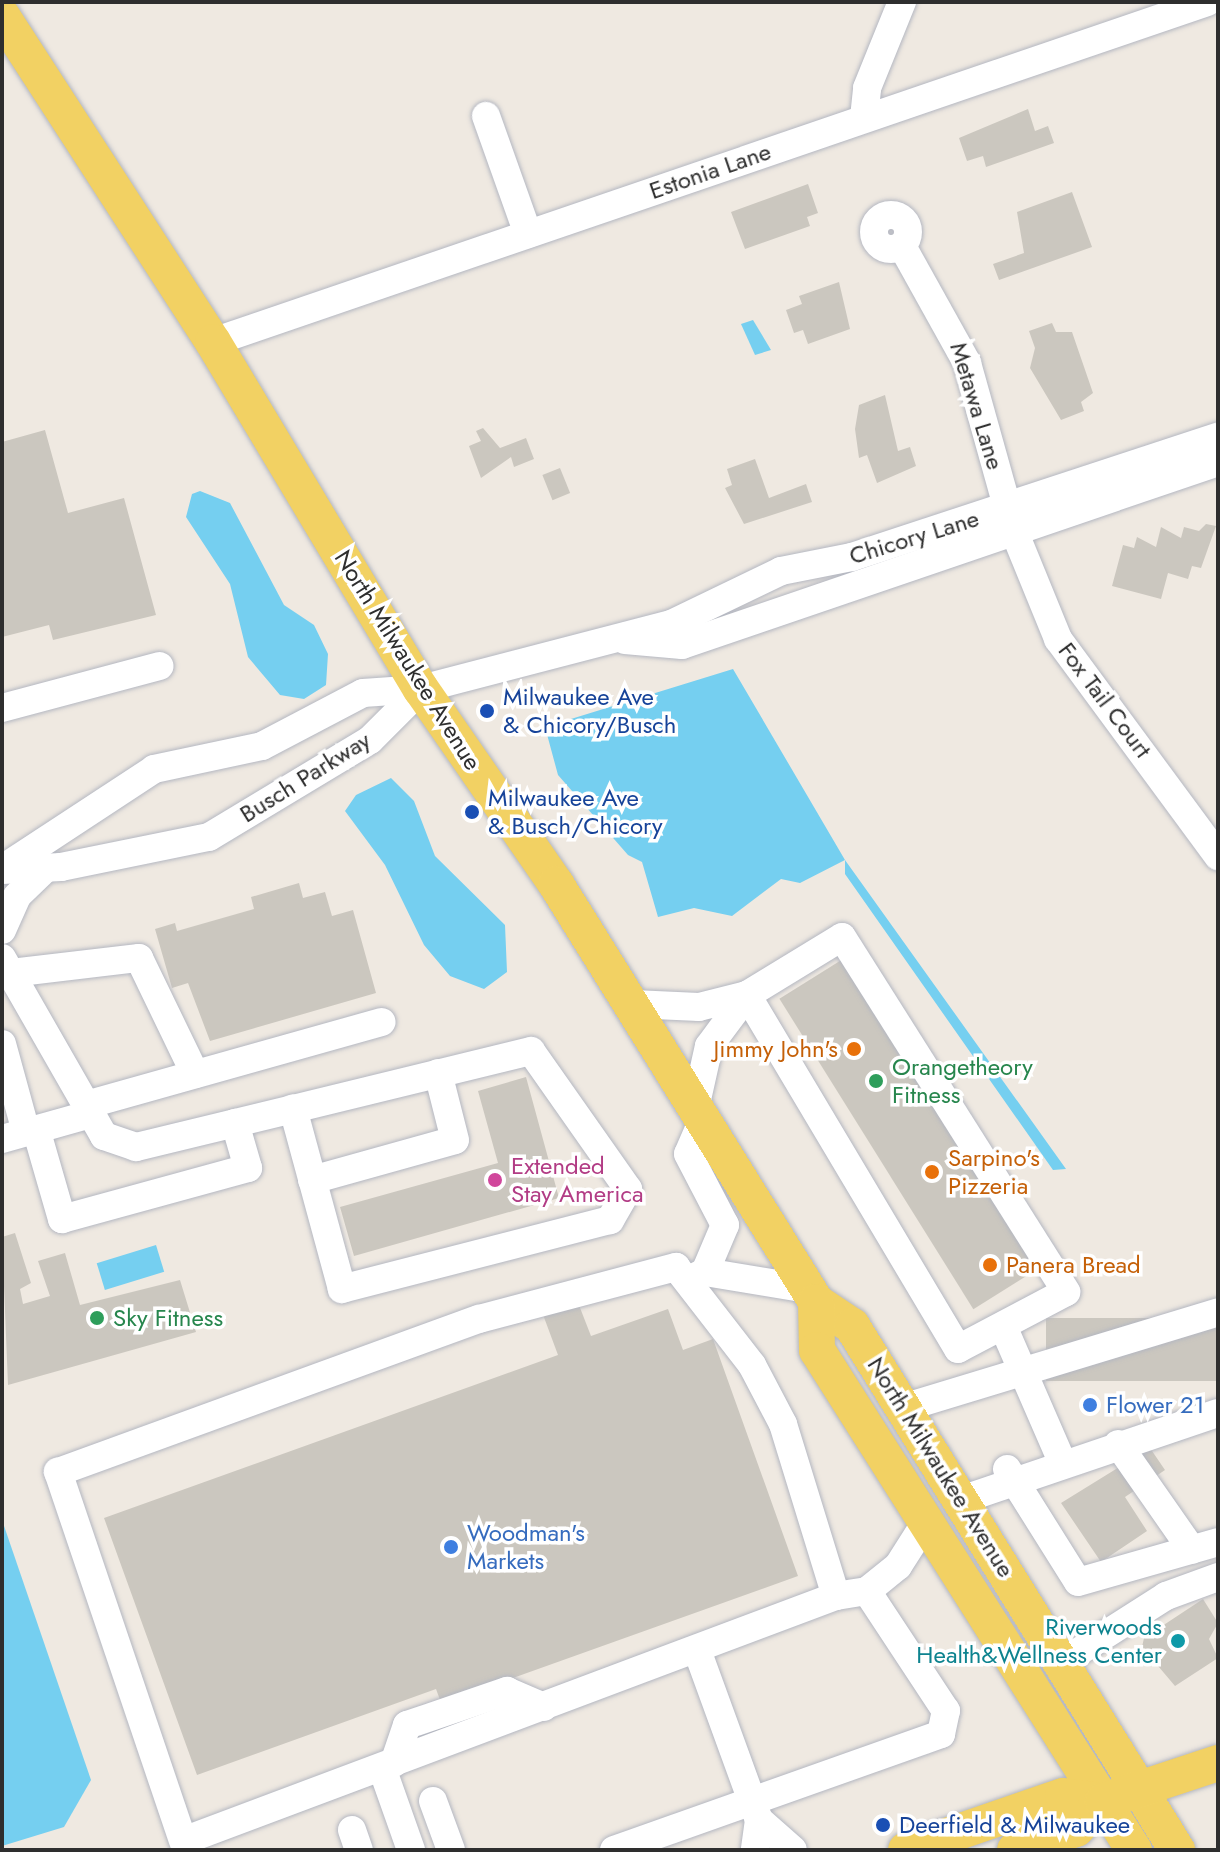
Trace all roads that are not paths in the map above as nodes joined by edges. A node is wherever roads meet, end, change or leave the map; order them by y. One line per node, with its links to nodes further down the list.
1 (902, 2): 5 (street)
2 (1207, 2): 5 (street, Estonia Lane)
3 (2, 16): 8 (main road, North Milwaukee Avenue)
4 (486, 116): 6 (street)
5 (864, 118): 6 (street, Estonia Lane)
6 (528, 234): 8 (street, Estonia Lane)
7 (902, 246): 11 (street, Metawa Lane)
8 (213, 342): 16 (main road, North Milwaukee Avenue)
9 (1218, 437): 11 (street, Chicory Lane)
10 (1218, 462): 11 (street, Chicory Lane)
11 (1011, 520): 12 (street, Chicory Lane); 13 (street, Chicory Lane); 18 (street, Fox Tail Court)
12 (752, 586): 13 (street); 14 (street, Chicory Lane)
13 (763, 618): 14 (street, Chicory Lane)
14 (613, 637): 16 (street, Chicory Lane)
15 (160, 666): 17 (street)
16 (421, 689): 19 (street, Busch Parkway); 20 (street, Busch Parkway); 24 (main road, North Milwaukee Avenue)
17 (2, 708)
18 (1218, 856)
19 (46, 868): 20 (street, Busch Parkway); 21 (street)
20 (2, 870)
21 (2, 930)
22 (6, 966): 28 (street); 29 (street)
23 (747, 995): 24 (street); 31 (street); 38 (street); 38 (street)
24 (633, 1004): 31 (main road, North Milwaukee Avenue)
25 (382, 1022): 28 (street)
26 (2, 1044): 33 (street)
27 (438, 1073): 30 (street); 34 (street); 34 (street)
28 (195, 1074): 29 (street)
29 (88, 1109): 32 (street); 33 (street)
30 (293, 1109): 32 (street); 34 (street)
31 (700, 1110): 35 (street); 36 (main road, North Milwaukee Avenue)
32 (235, 1123): 33 (street)
33 (21, 1133)
34 (312, 1180)
35 (696, 1277): 36 (street); 50 (street); 59 (street)
36 (812, 1295): 40 (main road, North Milwaukee Avenue); 46 (main road, North Milwaukee Avenue)
37 (1218, 1312): 39 (street)
38 (1003, 1326): 39 (street)
39 (1023, 1371): 40 (street); 43 (street)
40 (903, 1408): 45 (main road, North Milwaukee Avenue)
41 (1218, 1413): 42 (street)
42 (1118, 1444): 43 (street); 47 (street)
43 (1062, 1462): 44 (street)
44 (1011, 1474): 45 (street); 47 (street)
45 (961, 1500): 52 (main road, North Milwaukee Avenue)
46 (926, 1522): 49 (street); 57 (main road, North Milwaukee Avenue)
47 (1205, 1546)
48 (1218, 1577): 52 (street)
49 (867, 1591): 50 (street); 58 (street)
50 (836, 1596): 51 (street)
51 (697, 1650): 54 (street); 58 (street)
52 (1064, 1661): 55 (main road, North Milwaukee Avenue)
53 (1218, 1763): 55 (main road)
54 (388, 1766): 59 (street); 60 (street)
55 (1141, 1787): 57 (main road); 68 (main road, North Milwaukee Avenue)
56 (433, 1801): 61 (street)
57 (1103, 1801): 65 (main road); 66 (main road); 67 (main road, North Milwaukee Avenue)
58 (755, 1810): 62 (street); 63 (street); 64 (street)
59 (176, 1847)
60 (411, 1850)
61 (451, 1850)
62 (614, 1850)
63 (755, 1850)
64 (793, 1850)
65 (906, 1850)
66 (1015, 1850)
67 (1134, 1850)
68 (1177, 1850)

